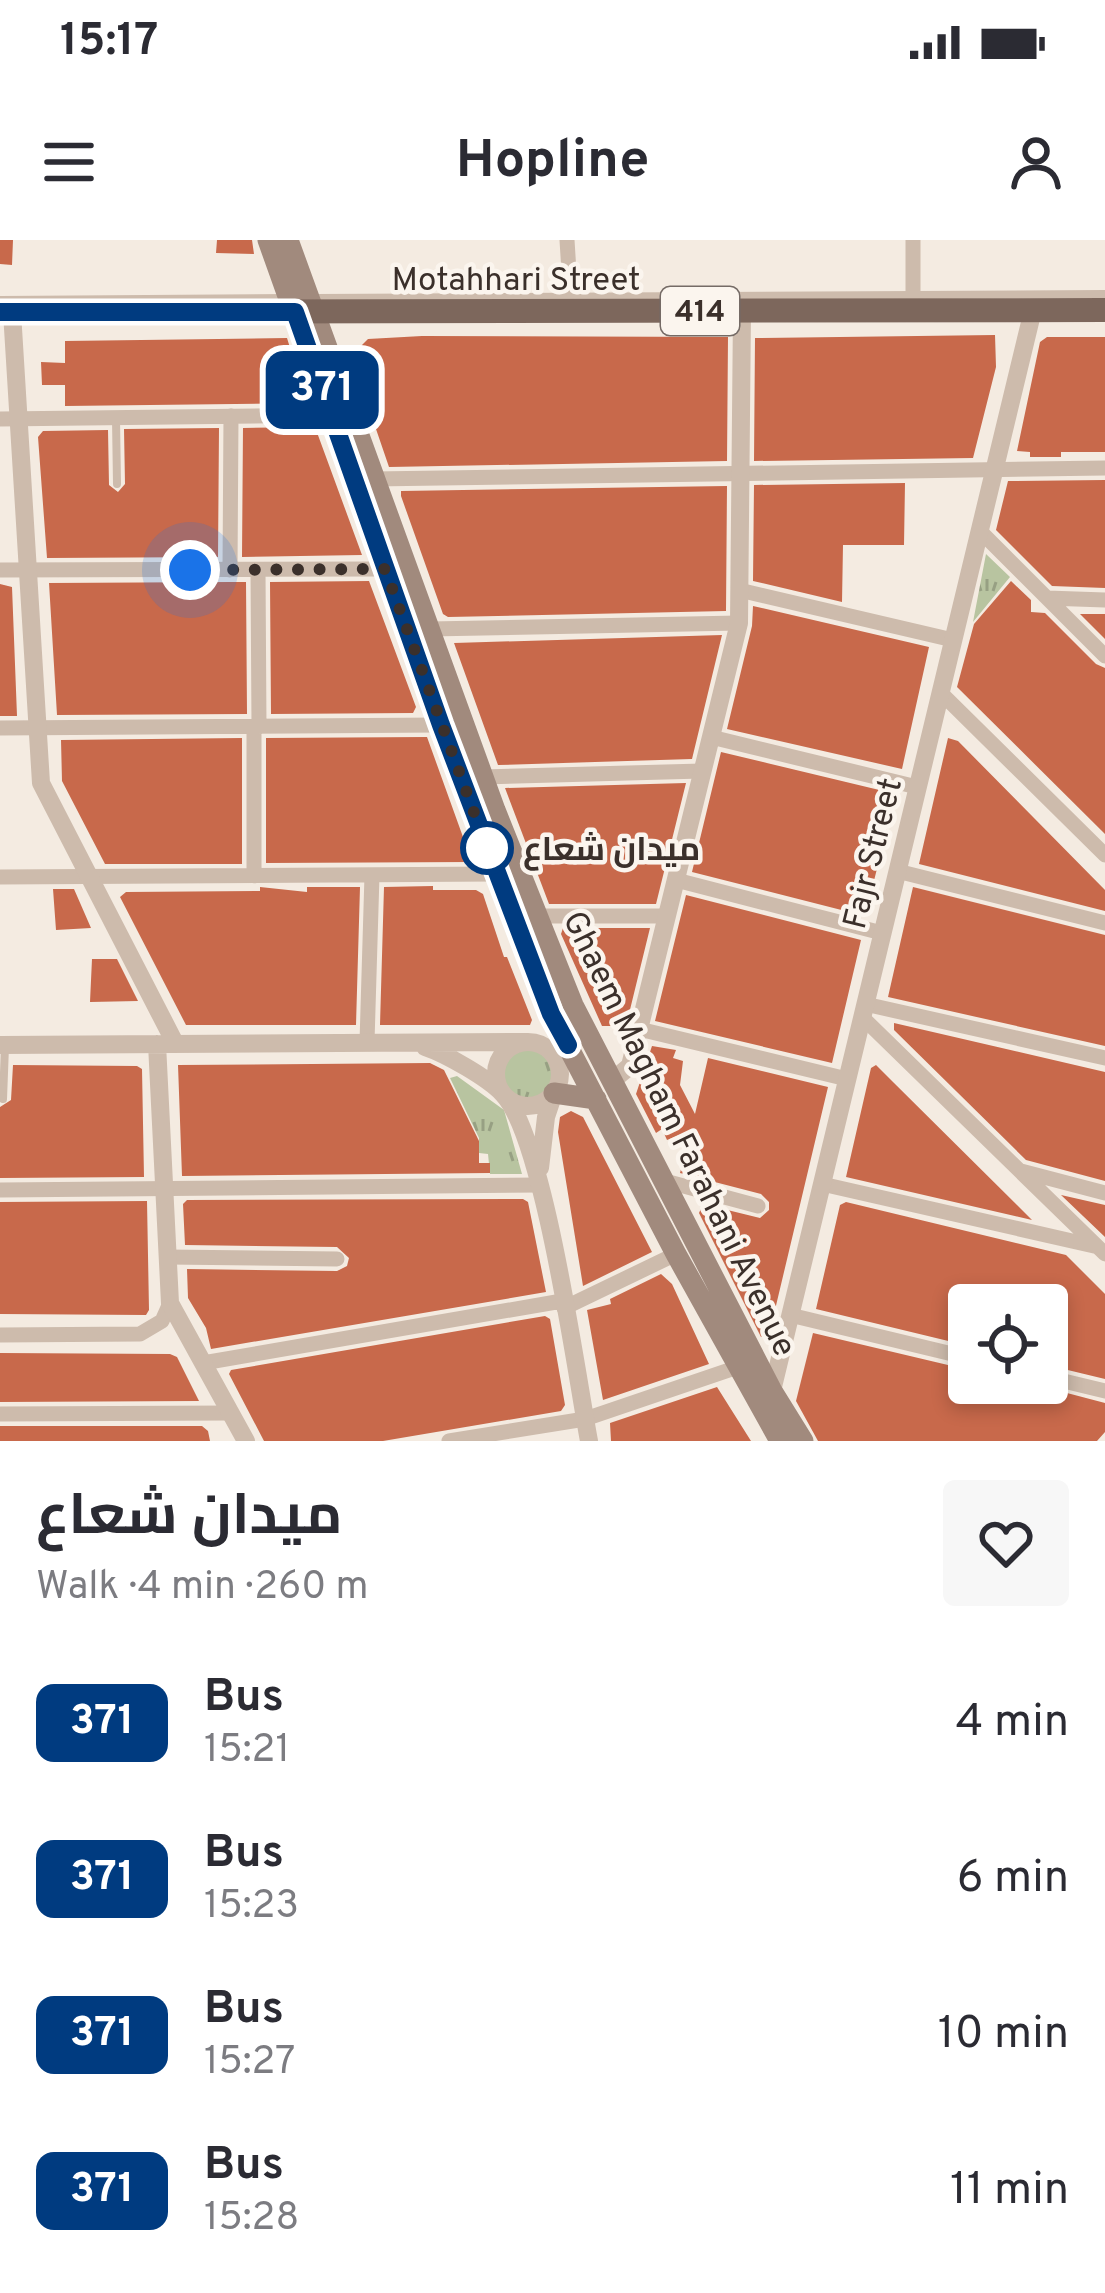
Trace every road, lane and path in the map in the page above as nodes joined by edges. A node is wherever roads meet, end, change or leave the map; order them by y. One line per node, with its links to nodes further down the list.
1 (268, 240): 8 (main road, Ghaem Magham Farahani Avenue)
2 (288, 240): 8 (main road, Ghaem Magham Farahani Avenue)
3 (566, 240): 7 (street)
4 (913, 240): 6 (street)
5 (1105, 294): 6 (lane)
6 (913, 303): 7 (lane); 10 (main road, Motahhari Street / 414); 12 (main road, Motahhari Street / 414)
7 (581, 304): 8 (main road, Motahhari Street / 414); 12 (main road, Motahhari Street / 414)
8 (302, 305): 9 (main road, Motahhari Street / 414); 13 (main road, Ghaem Magham Farahani Avenue); 20 (main road, Ghaem Magham Farahani Avenue)
9 (4, 308): 15 (street)
10 (1033, 310): 11 (main road, Motahhari Street / 414); 17 (street, Fajr Street)
11 (1105, 310)
12 (742, 311): 19 (street)
13 (330, 415): 14 (street); 24 (main road, Ghaem Magham Farahani Avenue)
14 (230, 416): 16 (street); 27 (street)
15 (9, 418): 16 (street); 26 (street)
16 (116, 418): 21 (lane)
17 (994, 468): 18 (street); 19 (street); 22 (street, Fajr Street)
18 (1105, 468)
19 (741, 472): 20 (street); 28 (street)
20 (374, 478): 32 (main road, Ghaem Magham Farahani Avenue)
21 (117, 484)
22 (979, 530): 29 (street); 33 (street, Fajr Street)
23 (258, 569): 24 (street); 27 (street); 37 (street)
24 (385, 569): 36 (main road, Ghaem Magham Farahani Avenue)
25 (0, 570): 26 (street)
26 (28, 570): 27 (street); 39 (street)
27 (230, 570)
28 (739, 590): 31 (street); 33 (street)
29 (1047, 598): 30 (street); 34 (street)
30 (1105, 600)
31 (739, 623): 32 (street); 40 (street)
32 (430, 629): 42 (main road, Ghaem Magham Farahani Avenue)
33 (952, 640): 35 (street, Fajr Street)
34 (1105, 656)
35 (940, 692): 43 (street, Fajr Street); 44 (street)
36 (441, 725): 37 (street); 46 (main road, Ghaem Magham Farahani Avenue)
37 (256, 727): 39 (street); 48 (street)
38 (0, 728): 39 (street)
39 (38, 728): 49 (street)
40 (711, 737): 41 (street); 43 (street)
41 (703, 772): 42 (street); 51 (street)
42 (483, 777): 52 (main road, Ghaem Magham Farahani Avenue)
43 (917, 787): 45 (street, Fajr Street)
44 (1105, 855)
45 (897, 871): 54 (street); 55 (street, Fajr Street)
46 (497, 874): 47 (street); 64 (main road, Ghaem Magham Farahani Avenue)
47 (372, 875): 48 (street); 59 (street)
48 (254, 876): 49 (street)
49 (90, 877): 50 (street); 62 (street)
50 (0, 878)
51 (676, 880): 53 (street); 55 (street)
52 (536, 916): 53 (street); 58 (main road, Ghaem Magham Farahani Avenue)
53 (667, 916): 57 (street)
54 (1105, 923)
55 (882, 932): 56 (street, Fajr Street)
56 (864, 1010): 65 (street); 66 (street, Fajr Street); 72 (street)
57 (639, 1029): 66 (street); 67 (street)
58 (590, 1036): 64 (main road); 67 (main road, Ghaem Magham Farahani Avenue)
59 (368, 1042): 60 (street); 62 (street)
60 (406, 1042): 61 (street); 69 (street)
61 (531, 1042): 64 (street); 68 (street); 69 (street)
62 (166, 1043): 63 (street); 77 (street)
63 (2, 1045): 70 (lane)
64 (568, 1045): 71 (main road, Ghaem Magham Farahani Avenue)
65 (1105, 1058)
66 (847, 1078): 74 (street, Fajr Street)
67 (614, 1080): 73 (main road, Ghaem Magham Farahani Avenue)
68 (554, 1093): 69 (street); 71 (main road); 75 (street)
69 (505, 1095): 75 (street)
70 (3, 1099)
71 (596, 1099): 81 (main road, Ghaem Magham Farahani Avenue)
72 (1016, 1170): 78 (street); 80 (street)
73 (665, 1181): 79 (street); 93 (main road, Ghaem Magham Farahani Avenue)
74 (822, 1184): 80 (street); 86 (street, Fajr Street)
75 (540, 1185): 77 (street); 85 (street)
76 (0, 1190): 77 (street)
77 (164, 1190): 82 (street)
78 (1105, 1193)
79 (758, 1206)
80 (1102, 1251)
81 (676, 1254): 85 (street); 90 (main road, Ghaem Magham Farahani Avenue)
82 (167, 1257): 83 (street); 84 (street)
83 (337, 1259)
84 (170, 1303): 87 (street); 89 (street)
85 (563, 1304): 89 (street); 95 (street)
86 (790, 1316): 88 (street); 93 (street, Fajr Street)
87 (0, 1336)
88 (948, 1353)
89 (203, 1364): 96 (street)
90 (738, 1367): 93 (main road, Ghaem Magham Farahani Avenue); 95 (street)
91 (1068, 1382): 92 (street)
92 (1105, 1391)
93 (764, 1396): 99 (main road, Ghaem Magham Farahani Avenue); 100 (main road, Ghaem Magham Farahani Avenue)
94 (0, 1414): 96 (street)
95 (585, 1419): 97 (street); 98 (street)
96 (237, 1430)
97 (449, 1441)
98 (589, 1441)
99 (780, 1441)
100 (803, 1441)

